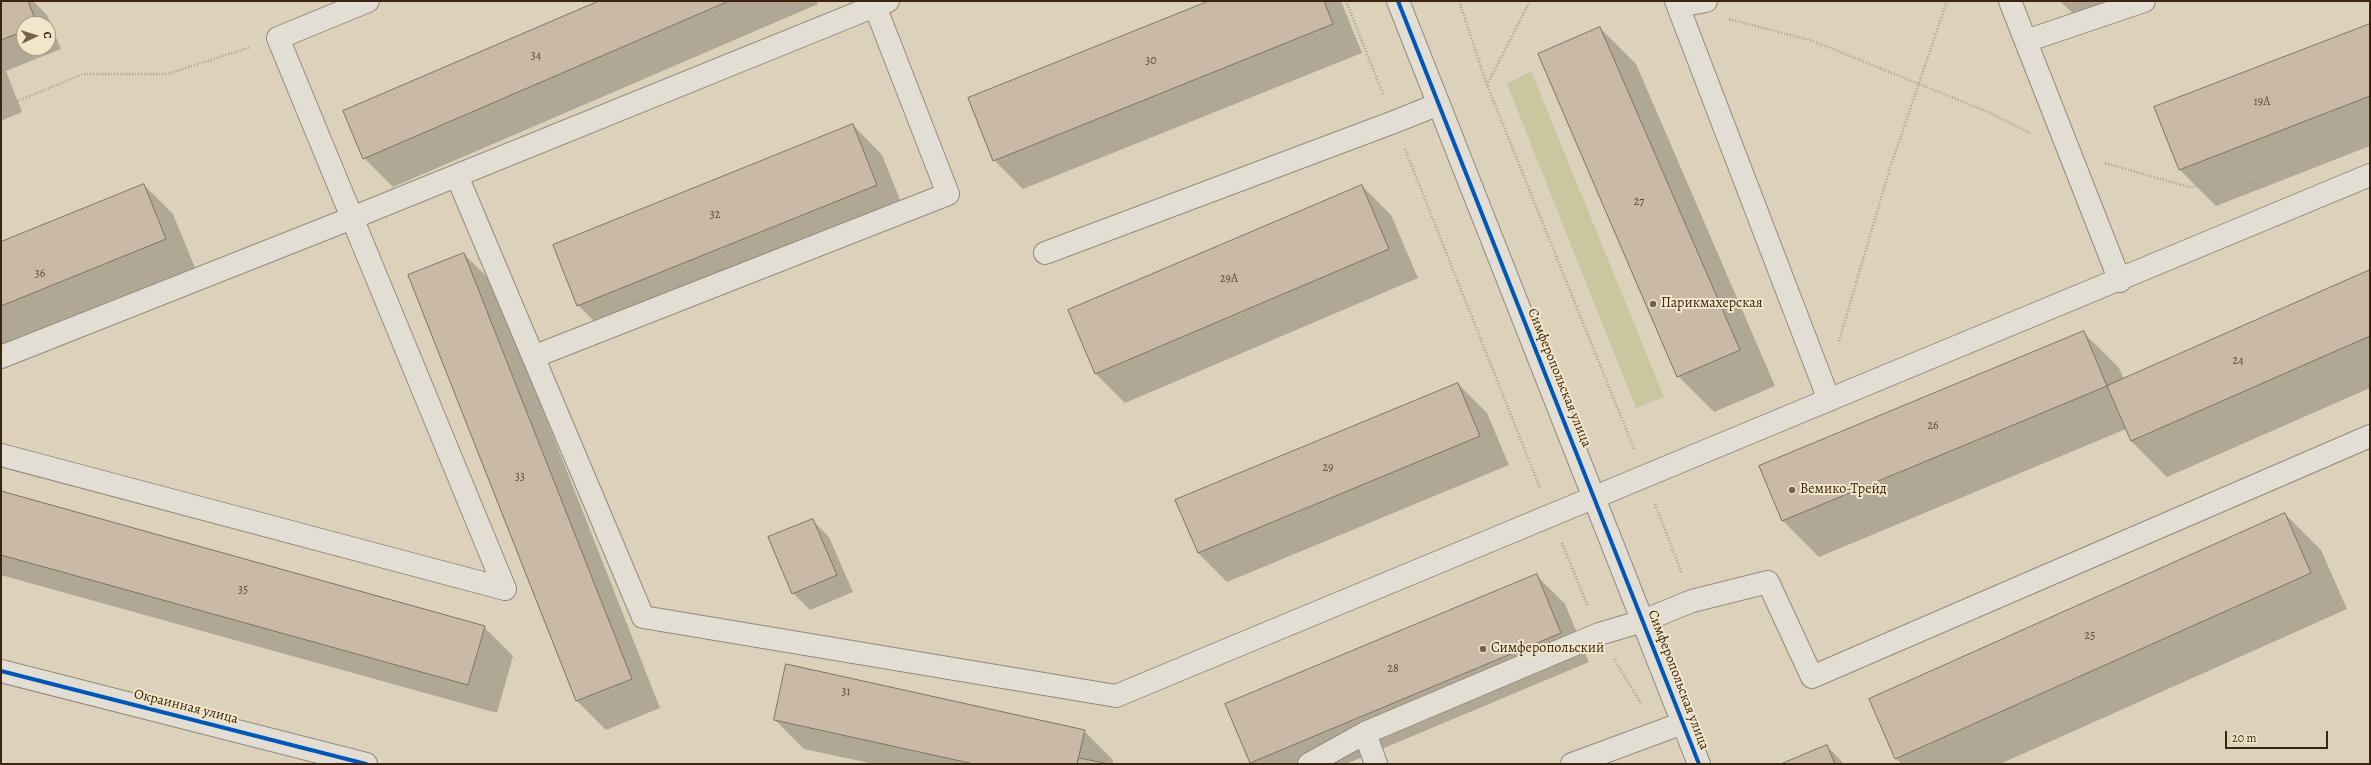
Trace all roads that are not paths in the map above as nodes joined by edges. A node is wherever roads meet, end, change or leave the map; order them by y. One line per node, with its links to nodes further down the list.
1 (368, 1): 12 (street)
2 (1398, 1): 9 (street, Симферопольская улица)
3 (1706, 1): 7 (street)
4 (2010, 1): 8 (street)
5 (2144, 1): 8 (street)
6 (879, 3): 11 (street); 16 (street)
7 (1677, 4): 17 (street)
8 (2026, 41): 14 (street)
9 (1439, 104): 13 (street); 20 (street, Симферопольская улица)
10 (2370, 175): 14 (street)
11 (457, 176): 12 (street); 16 (street)
12 (352, 218): 15 (street); 19 (street)
13 (1045, 253)
14 (2120, 281): 17 (street)
15 (1, 357)
16 (533, 357): 20 (street)
17 (1829, 400): 20 (street)
18 (2370, 436): 21 (street)
19 (1, 455)
20 (1594, 497): 21 (street, Симферопольская улица)
21 (1643, 621): 23 (street, Симферопольская улица); 24 (street)
22 (1, 671): 25 (street, Окраинная улица)
23 (1683, 723): 28 (street); 29 (street, Симферопольская улица)
24 (1364, 733): 26 (street); 27 (street)
25 (366, 764)
26 (1309, 764)
27 (1376, 764)
28 (1572, 764)
29 (1699, 764)

